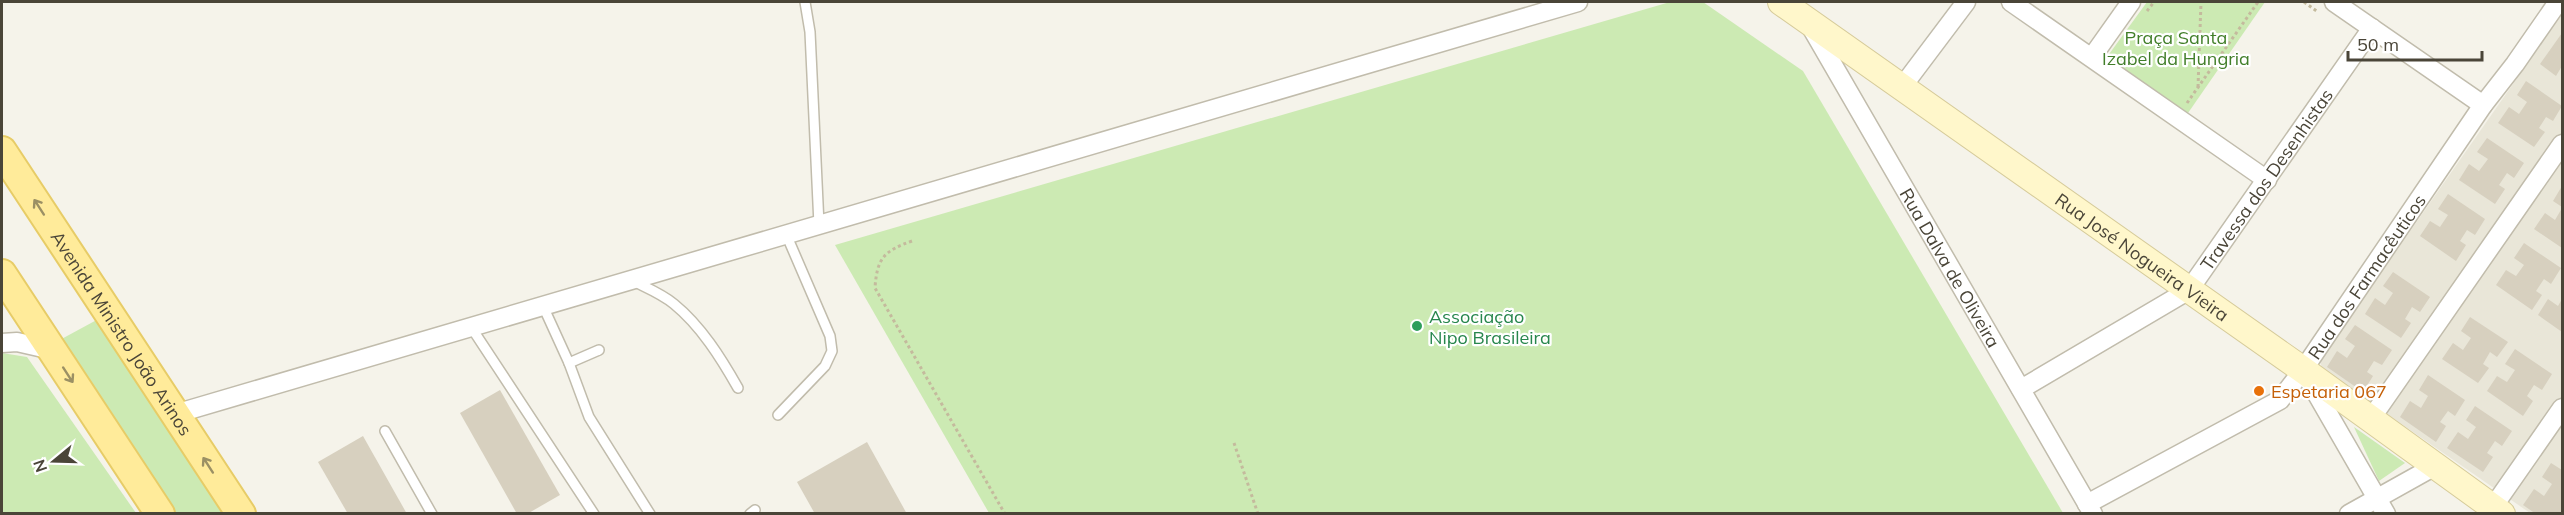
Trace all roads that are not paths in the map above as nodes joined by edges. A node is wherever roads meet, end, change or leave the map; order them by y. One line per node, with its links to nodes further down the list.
1 (805, 2): 16 (lane)
2 (1578, 2): 16 (street)
3 (1966, 2): 11 (street)
4 (2011, 2): 10 (street)
5 (2132, 2): 10 (street)
6 (2334, 2): 9 (street)
7 (2558, 2): 12 (street, Rua dos Farmacêuticos)
8 (1795, 8): 11 (street, Rua José Nogueira Vieira); 29 (street, Rua Dalva de Oliveira)
9 (2372, 28): 12 (street); 15 (street, Travessa dos Desenhistas)
10 (2092, 57): 15 (street)
11 (1902, 87): 20 (street, Rua José Nogueira Vieira)
12 (2483, 105): 27 (street, Rua dos Farmacêuticos)
13 (2562, 144): 33 (street)
14 (2, 151): 31 (main road, Avenida Ministro João Arinos, one-way to 14)
15 (2267, 180): 20 (street, Travessa dos Desenhistas)
16 (819, 225): 17 (street)
17 (786, 234): 19 (street); 32 (lane)
18 (2, 274): 24 (main road)
19 (631, 280): 21 (street); 28 (lane)
20 (2189, 290): 27 (street, Rua José Nogueira Vieira); 29 (street, Travessa dos Desenhistas)
21 (543, 306): 22 (street); 26 (lane)
22 (471, 327): 31 (street); 42 (lane)
23 (2, 343): 24 (street)
24 (52, 350): 39 (main road, one-way to 39)
25 (599, 350): 26 (lane)
26 (569, 363): 43 (lane)
27 (2303, 370): 33 (street, Rua José Nogueira Vieira); 36 (street); 37 (street, Rua dos Farmacêuticos)
28 (738, 388)
29 (2021, 389): 37 (street, Rua Dalva de Oliveira)
30 (2562, 408): 38 (street)
31 (175, 414): 40 (main road, Avenida Ministro João Arinos, one-way to 31)
32 (778, 415)
33 (2370, 420): 35 (street, Rua José Nogueira Vieira)
34 (386, 431): 41 (lane)
35 (2435, 466): 36 (street); 38 (street, Rua José Nogueira Vieira)
36 (2382, 506): 44 (street)
37 (2090, 508)
38 (2498, 510)
39 (160, 513)
40 (241, 513)
41 (432, 513)
42 (594, 513)
43 (650, 513)
44 (2349, 513)

